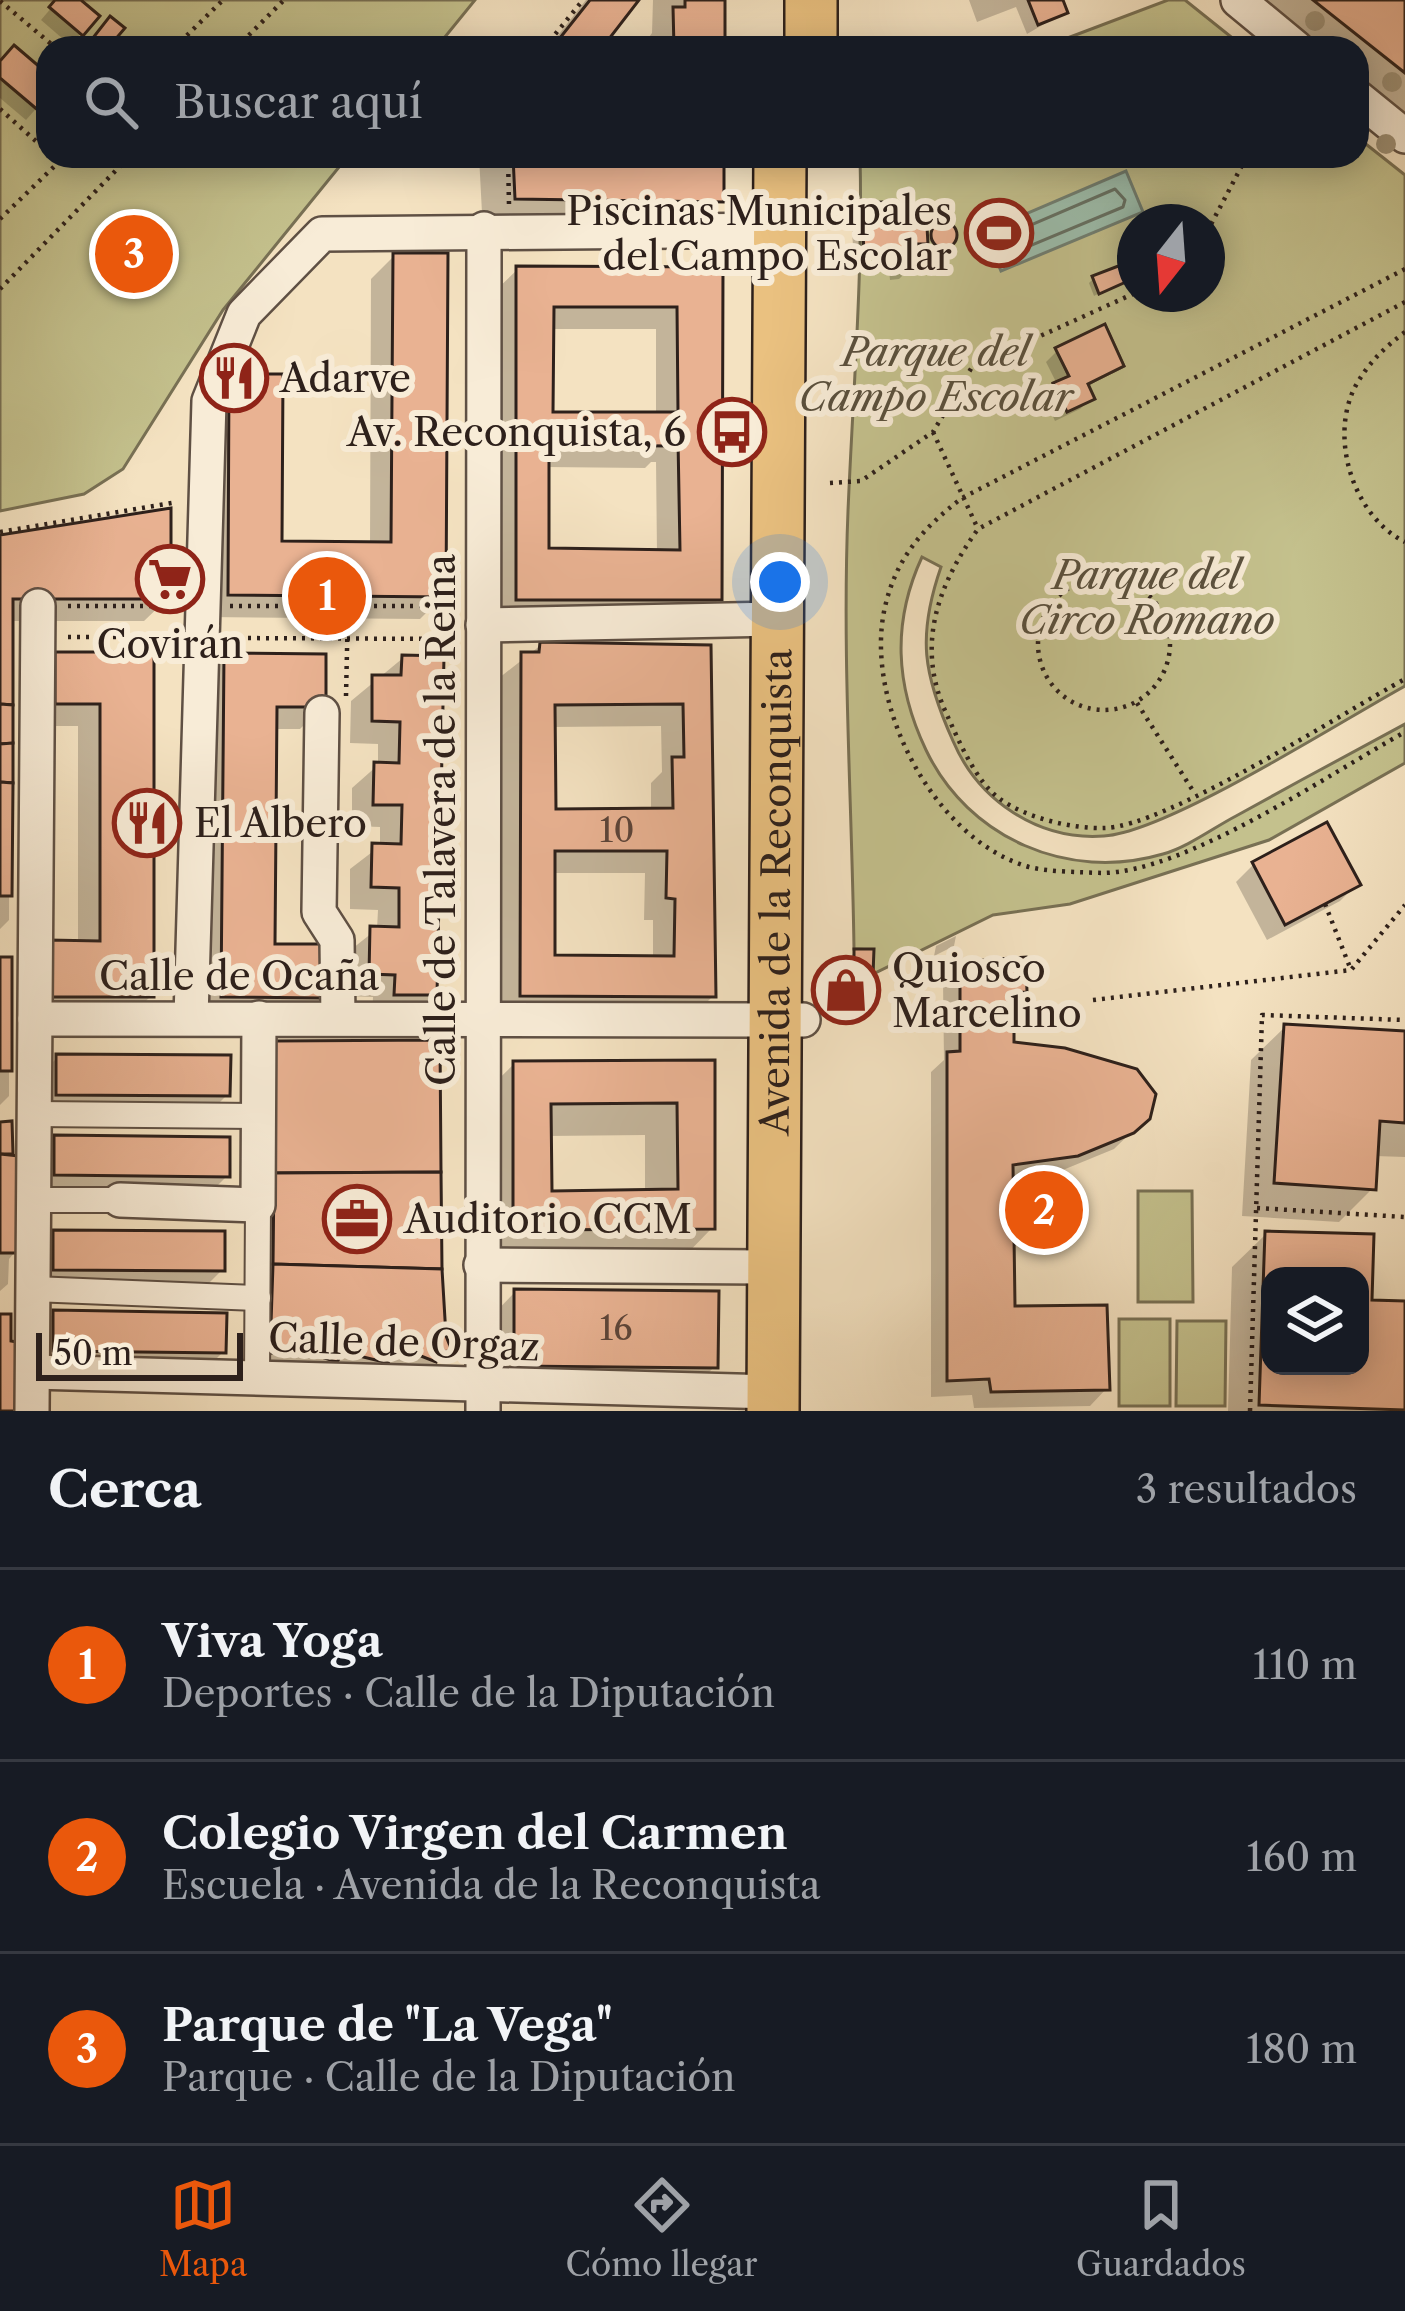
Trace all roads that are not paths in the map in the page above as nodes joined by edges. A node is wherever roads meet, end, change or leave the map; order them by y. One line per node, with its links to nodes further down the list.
1 (780, 0): 4 (main road)
2 (811, 0): 5 (main road)
3 (1238, 0): 6 (street)
4 (780, 36)
5 (811, 36)
6 (1282, 36)
7 (1369, 108): 8 (street)
8 (1405, 136)
9 (780, 168): 12 (main road, Avenida de la Reconquista)
10 (810, 168): 22 (main road, Avenida de la Reconquista)
11 (496, 229): 12 (street); 15 (street, Calle de Talavera de la Reina); 18 (street)
12 (780, 230): 13 (main road, Avenida de la Reconquista)
13 (778, 620): 15 (street); 22 (main road, Avenida de la Reconquista)
14 (38, 621): 17 (street)
15 (483, 623): 21 (street, Calle de Talavera de la Reina)
16 (322, 713): 20 (street)
17 (35, 1018): 18 (street, Calle de Ocaña); 23 (street)
18 (191, 1018): 19 (street, Calle de Ocaña)
19 (259, 1018): 20 (street, Calle de Ocaña); 24 (street)
20 (338, 1018): 21 (street, Calle de Ocaña)
21 (484, 1018): 22 (street, Calle de Ocaña); 28 (street, Calle de Talavera de la Reina)
22 (788, 1019): 29 (main road, Avenida de la Reconquista); 36 (main road, Avenida de la Reconquista)
23 (34, 1114): 24 (street); 25 (street)
24 (259, 1116): 27 (street)
25 (34, 1200): 26 (street); 30 (street)
26 (120, 1200): 27 (street)
27 (259, 1205): 31 (street)
28 (481, 1265): 29 (street); 35 (street, Calle de Talavera de la Reina)
29 (776, 1267): 36 (main road, Avenida de la Reconquista)
30 (33, 1289): 31 (street); 32 (street)
31 (258, 1298): 33 (street)
32 (33, 1372): 34 (street, Calle de Orgaz); 37 (street)
33 (257, 1380): 34 (street, Calle de Orgaz); 35 (street, Calle de Orgaz)
34 (203, 1394)
35 (484, 1400): 36 (street, Calle de Orgaz)
36 (779, 1407)
37 (32, 1411)

